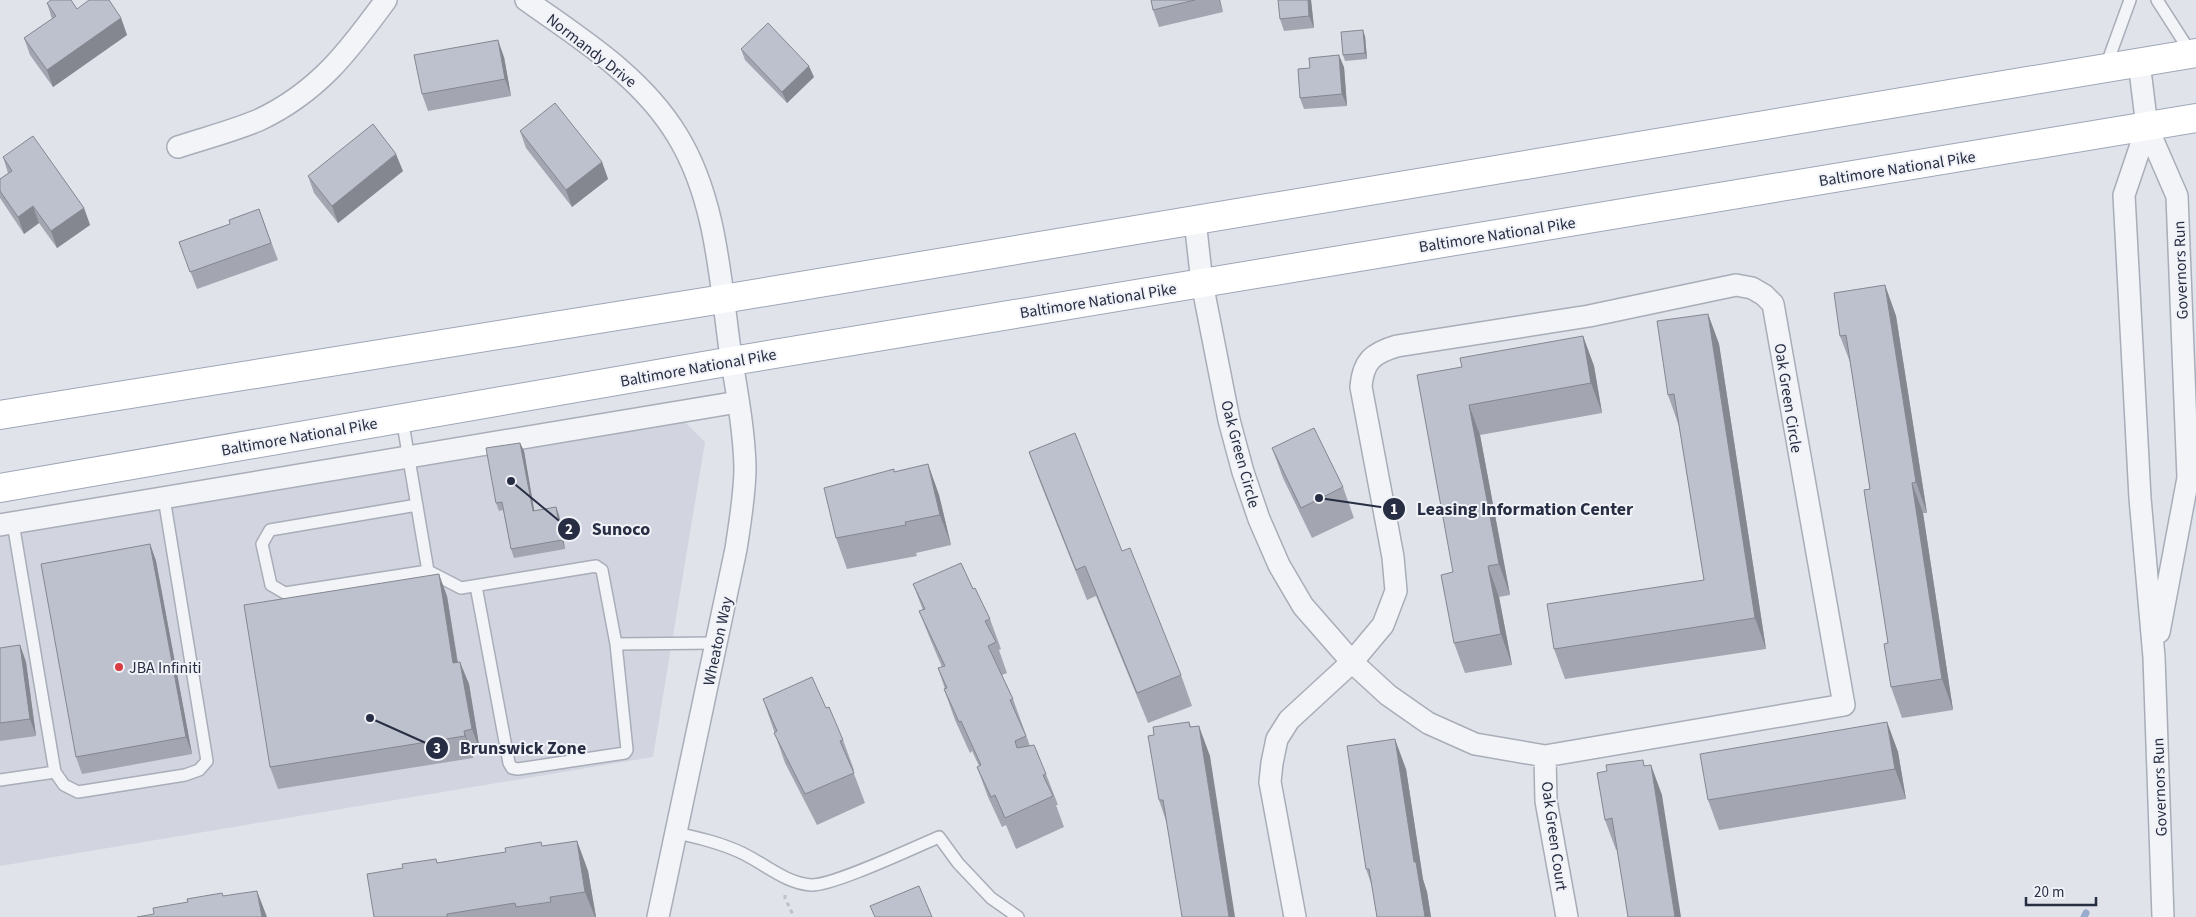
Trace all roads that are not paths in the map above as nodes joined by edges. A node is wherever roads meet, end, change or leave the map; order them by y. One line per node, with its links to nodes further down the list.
1 (386, 0): 10 (street)
2 (526, 0): 13 (street, Normandy Drive)
3 (2130, 0): 7 (lane)
4 (2157, 0): 5 (lane)
5 (2194, 53): 6 (main road)
6 (2139, 62): 7 (main road); 9 (street, Governors Run)
7 (2105, 68): 11 (main road)
8 (2196, 118): 9 (main road, Baltimore National Pike)
9 (2147, 127): 12 (main road, Baltimore National Pike); 27 (street, Governors Run); 27 (street, Governors Run)
10 (178, 147)
11 (1195, 220): 12 (street, Oak Green Circle); 13 (main road)
12 (1202, 283): 14 (main road, Baltimore National Pike); 28 (street, Oak Green Circle)
13 (723, 299): 14 (street, Normandy Drive); 16 (main road)
14 (732, 361): 15 (street, Wheaton Way); 17 (main road, Baltimore National Pike)
15 (738, 402): 18 (street); 25 (street, Wheaton Way)
16 (0, 415)
17 (402, 418): 18 (lane); 19 (main road, Baltimore National Pike)
18 (409, 457): 20 (street); 21 (lane)
19 (0, 488)
20 (164, 498): 22 (street); 30 (lane)
21 (417, 505): 23 (lane); 23 (lane)
22 (6, 524): 30 (lane)
23 (428, 571): 24 (lane)
24 (476, 586): 26 (lane); 26 (lane)
25 (717, 643): 26 (lane); 32 (street, Wheaton Way)
26 (616, 644)
27 (2154, 657): 37 (street, Governors Run)
28 (1352, 662): 29 (street, Oak Green Circle); 29 (street, Oak Green Circle); 35 (street)
29 (1545, 756): 36 (street, Oak Green Court)
30 (54, 772): 31 (lane)
31 (0, 780)
32 (677, 833): 33 (street, Wheaton Way); 34 (lane)
33 (658, 917)
34 (1018, 917)
35 (1295, 917)
36 (1567, 917)
37 (2163, 917)

